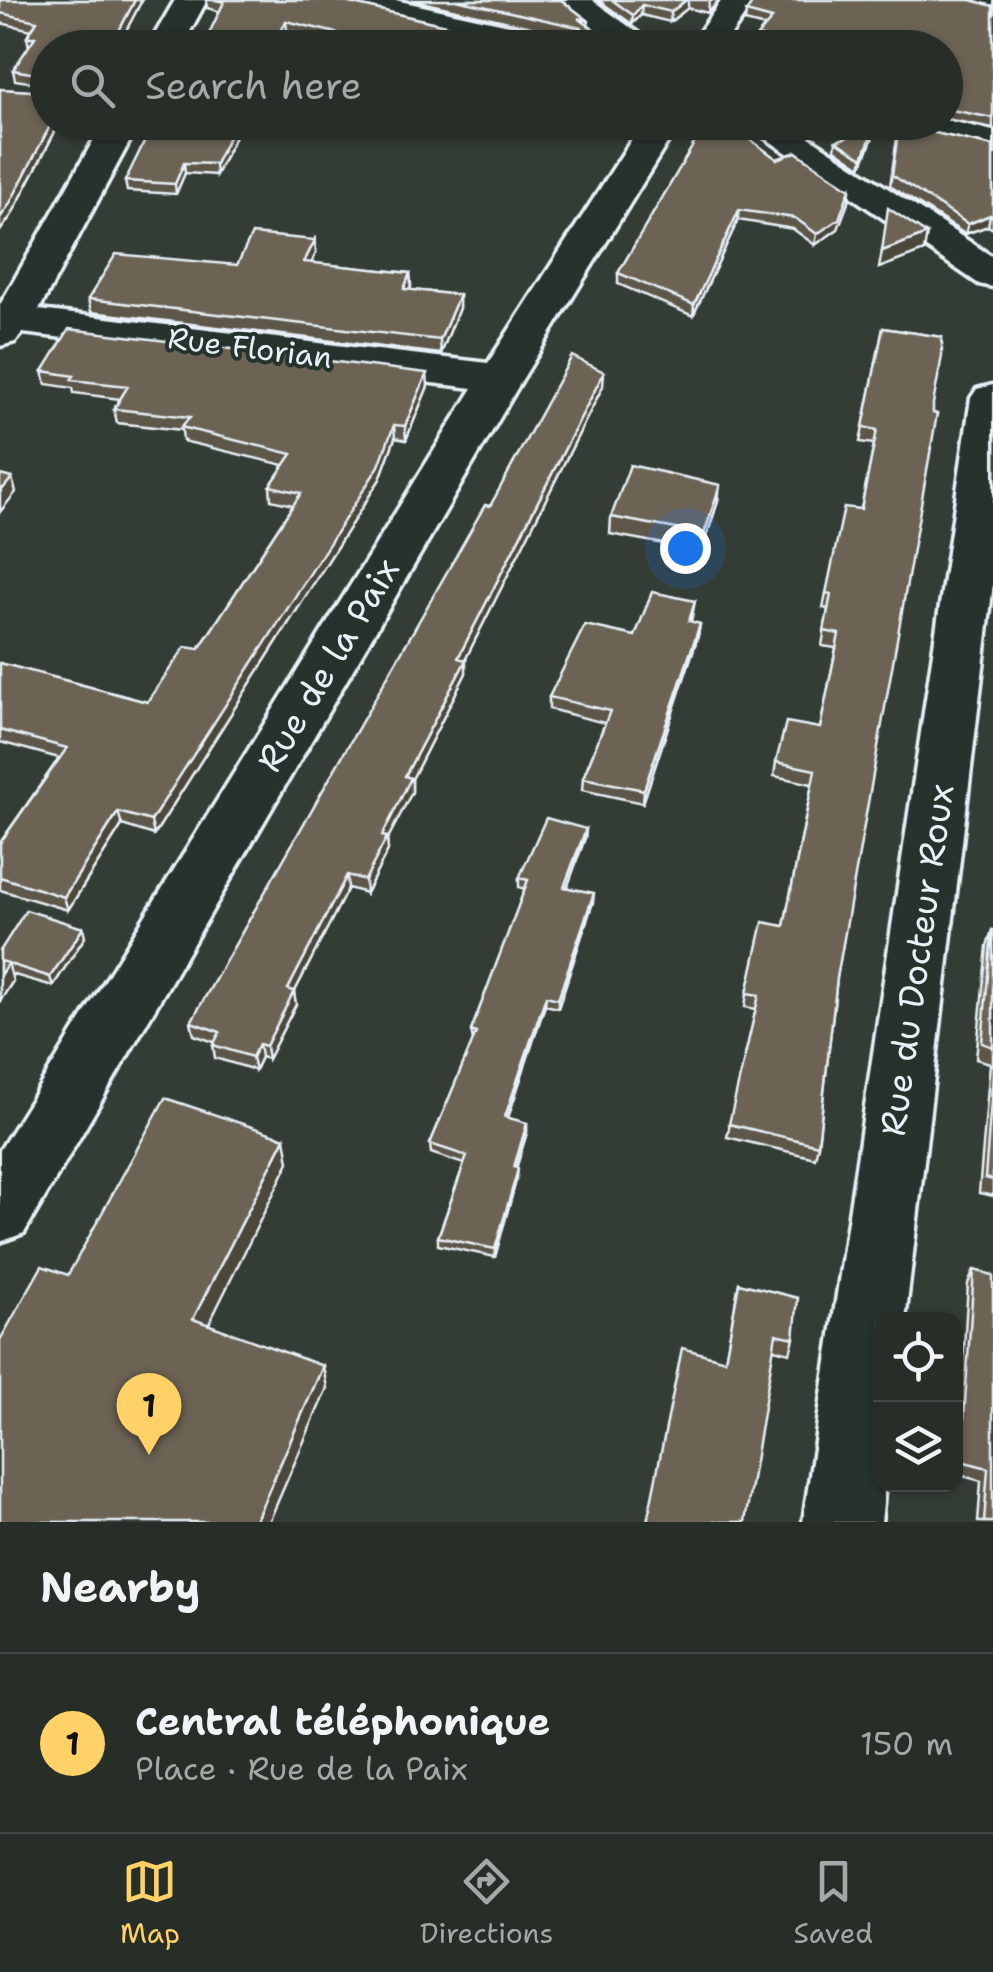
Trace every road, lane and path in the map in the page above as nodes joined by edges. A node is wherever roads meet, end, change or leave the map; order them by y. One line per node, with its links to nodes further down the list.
1 (191, 0): 7 (street)
2 (350, 0): 8 (street)
3 (570, 0): 9 (street)
4 (740, 0): 10 (street)
5 (982, 0): 6 (street)
6 (993, 2)
7 (174, 30)
8 (487, 30)
9 (615, 30)
10 (718, 30)
11 (963, 135): 15 (street)
12 (111, 140): 17 (street)
13 (651, 140): 18 (street, Rue de la Paix)
14 (787, 140): 16 (street)
15 (993, 142)
16 (993, 275)
17 (4, 324): 18 (street, Rue Florian)
18 (501, 378): 20 (street, Rue de la Paix)
19 (993, 398): 21 (street, Rue du Docteur Roux)
20 (0, 1210)
21 (842, 1522)

